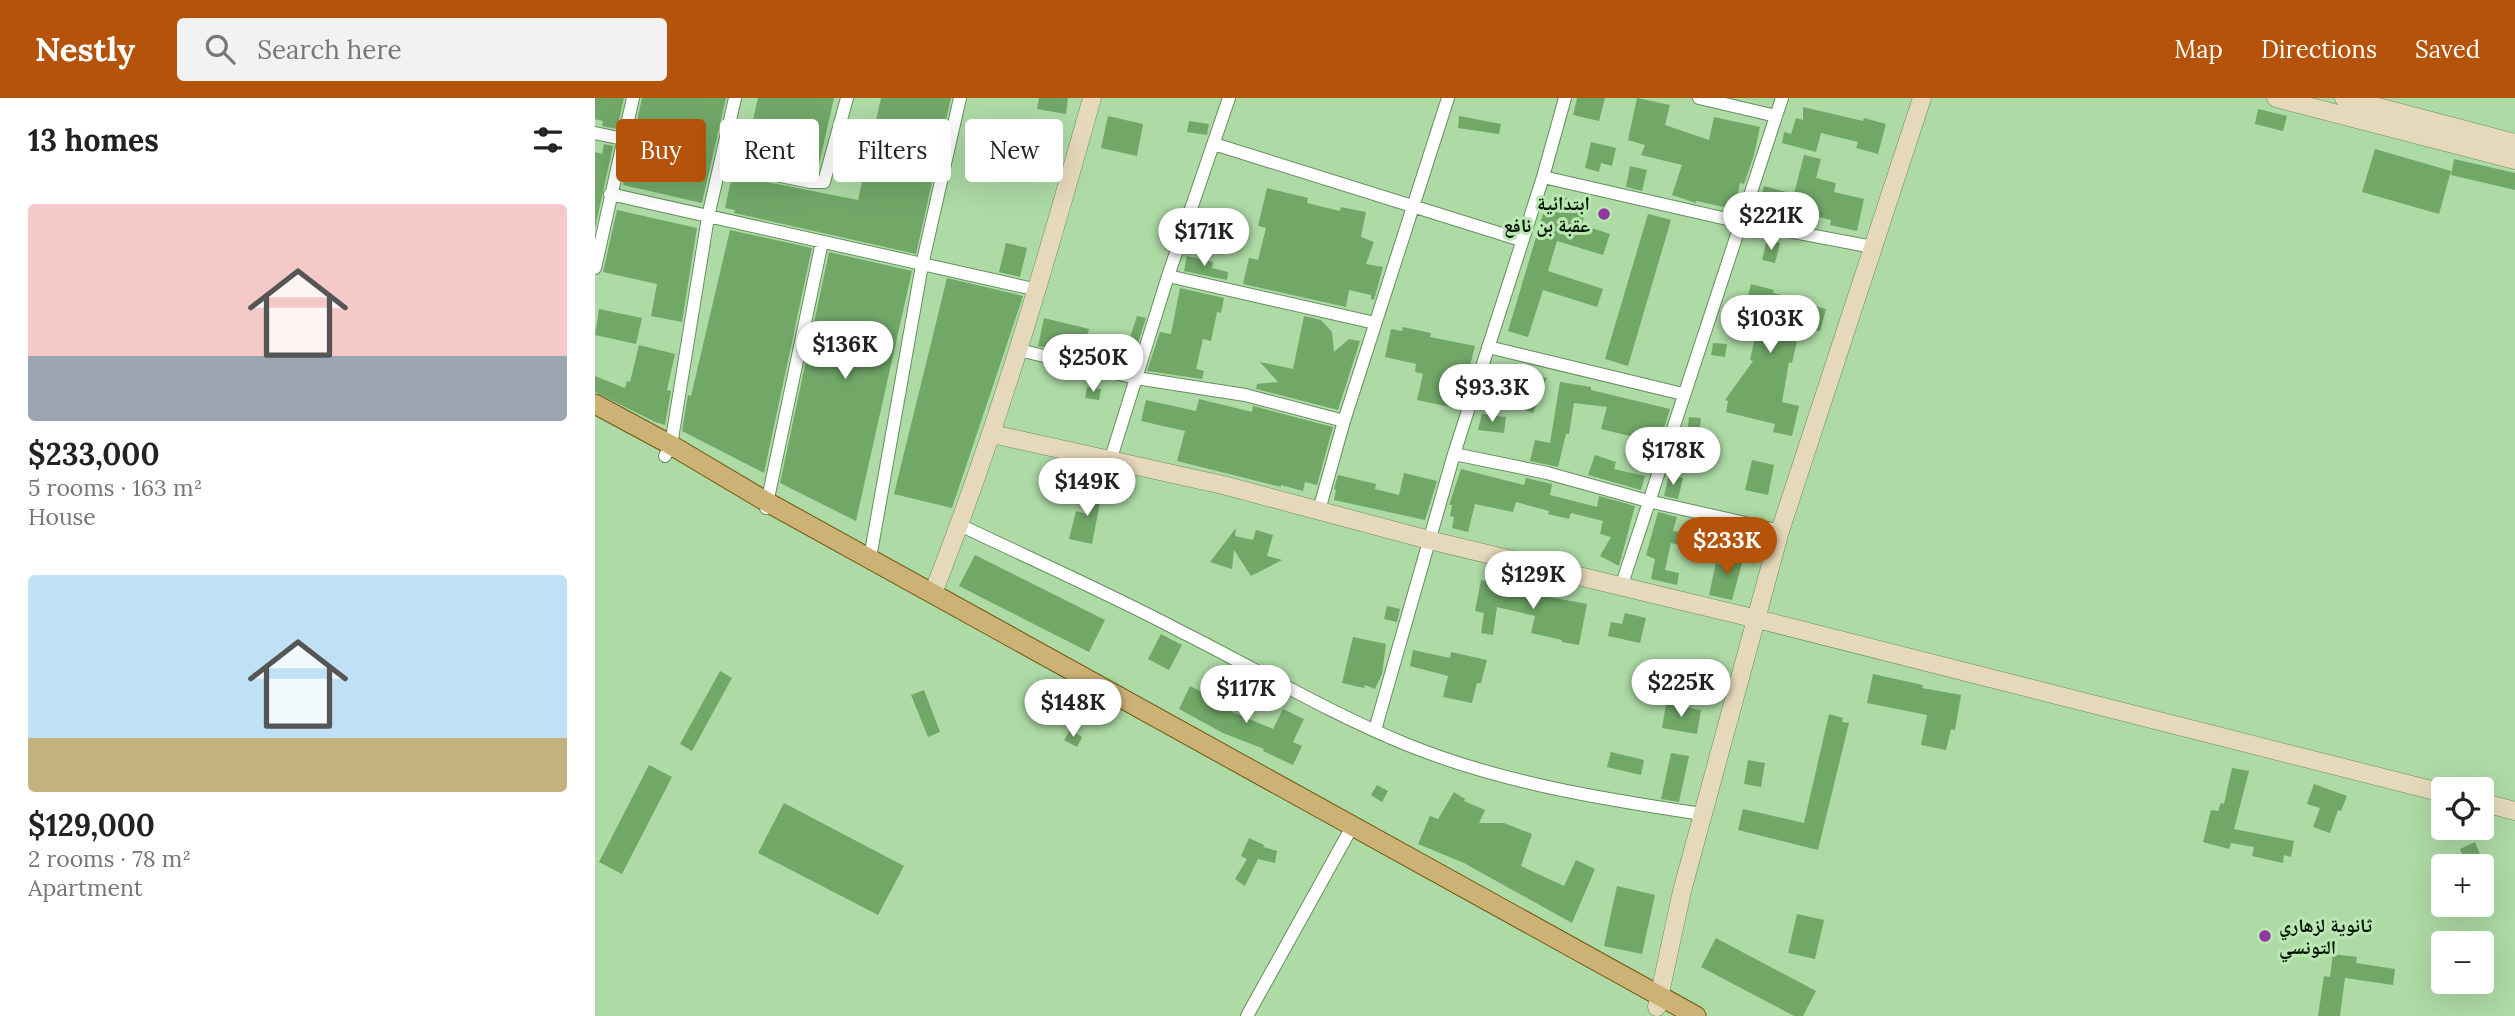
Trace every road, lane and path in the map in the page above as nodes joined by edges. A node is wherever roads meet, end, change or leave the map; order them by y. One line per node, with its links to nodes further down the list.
1 (633, 98): 16 (street)
2 (735, 98): 17 (street)
3 (847, 98): 26 (street)
4 (960, 98): 35 (street)
5 (1092, 98): 37 (street)
6 (1230, 98): 20 (street)
7 (1448, 98): 28 (street)
8 (1565, 98): 25 (street)
9 (1699, 98): 15 (street)
10 (1781, 98): 15 (street)
11 (1922, 98): 33 (street)
12 (2276, 98): 14 (street)
13 (2344, 98): 21 (street)
14 (2328, 104): 22 (street)
15 (1776, 116): 30 (street)
16 (628, 119)
17 (730, 119)
18 (595, 133): 19 (street)
19 (616, 138)
20 (1214, 144): 28 (street); 36 (street)
21 (2515, 144)
22 (2515, 160)
23 (720, 164): 29 (street)
24 (616, 169): 27 (street)
25 (1543, 177): 30 (street); 31 (street)
26 (819, 182)
27 (610, 194): 29 (street); 34 (street)
28 (1413, 207): 31 (street); 38 (street)
29 (708, 217): 32 (street); 47 (street)
30 (1740, 222): 33 (street); 42 (street)
31 (1521, 240): 39 (street)
32 (822, 242): 35 (street); 51 (street)
33 (1873, 247): 54 (street)
34 (595, 265)
35 (922, 265): 37 (street); 56 (street)
36 (1168, 276): 38 (street); 41 (street)
37 (1038, 290): 40 (street)
38 (1375, 323): 45 (street)
39 (1488, 346): 42 (street); 48 (street)
40 (1019, 350): 41 (street); 46 (street)
41 (1136, 378): 45 (street); 49 (street)
42 (1683, 394): 50 (street)
43 (595, 404): 47 (main road)
44 (595, 418): 47 (main road)
45 (1344, 421): 52 (street)
46 (992, 434): 49 (street); 53 (street)
47 (668, 450): 51 (main road)
48 (1454, 454): 50 (street); 55 (street)
49 (1111, 458): 52 (street)
50 (1648, 501): 54 (street); 57 (street)
51 (766, 507): 56 (main road)
52 (1319, 510): 55 (street)
53 (960, 525): 58 (street); 60 (street)
54 (1780, 531): 59 (street)
55 (1429, 540): 57 (street); 60 (street)
56 (870, 558): 58 (main road)
57 (1621, 586): 59 (street)
58 (933, 593): 65 (main road); 66 (main road)
59 (1757, 618): 61 (street); 64 (street)
60 (1375, 730): 64 (street)
61 (2431, 790)
62 (2494, 806): 63 (street)
63 (2515, 811)
64 (1702, 814): 66 (street)
65 (1348, 834): 66 (main road); 67 (street)
66 (1663, 1006): 68 (main road)
67 (1247, 1016)
68 (1696, 1016)

